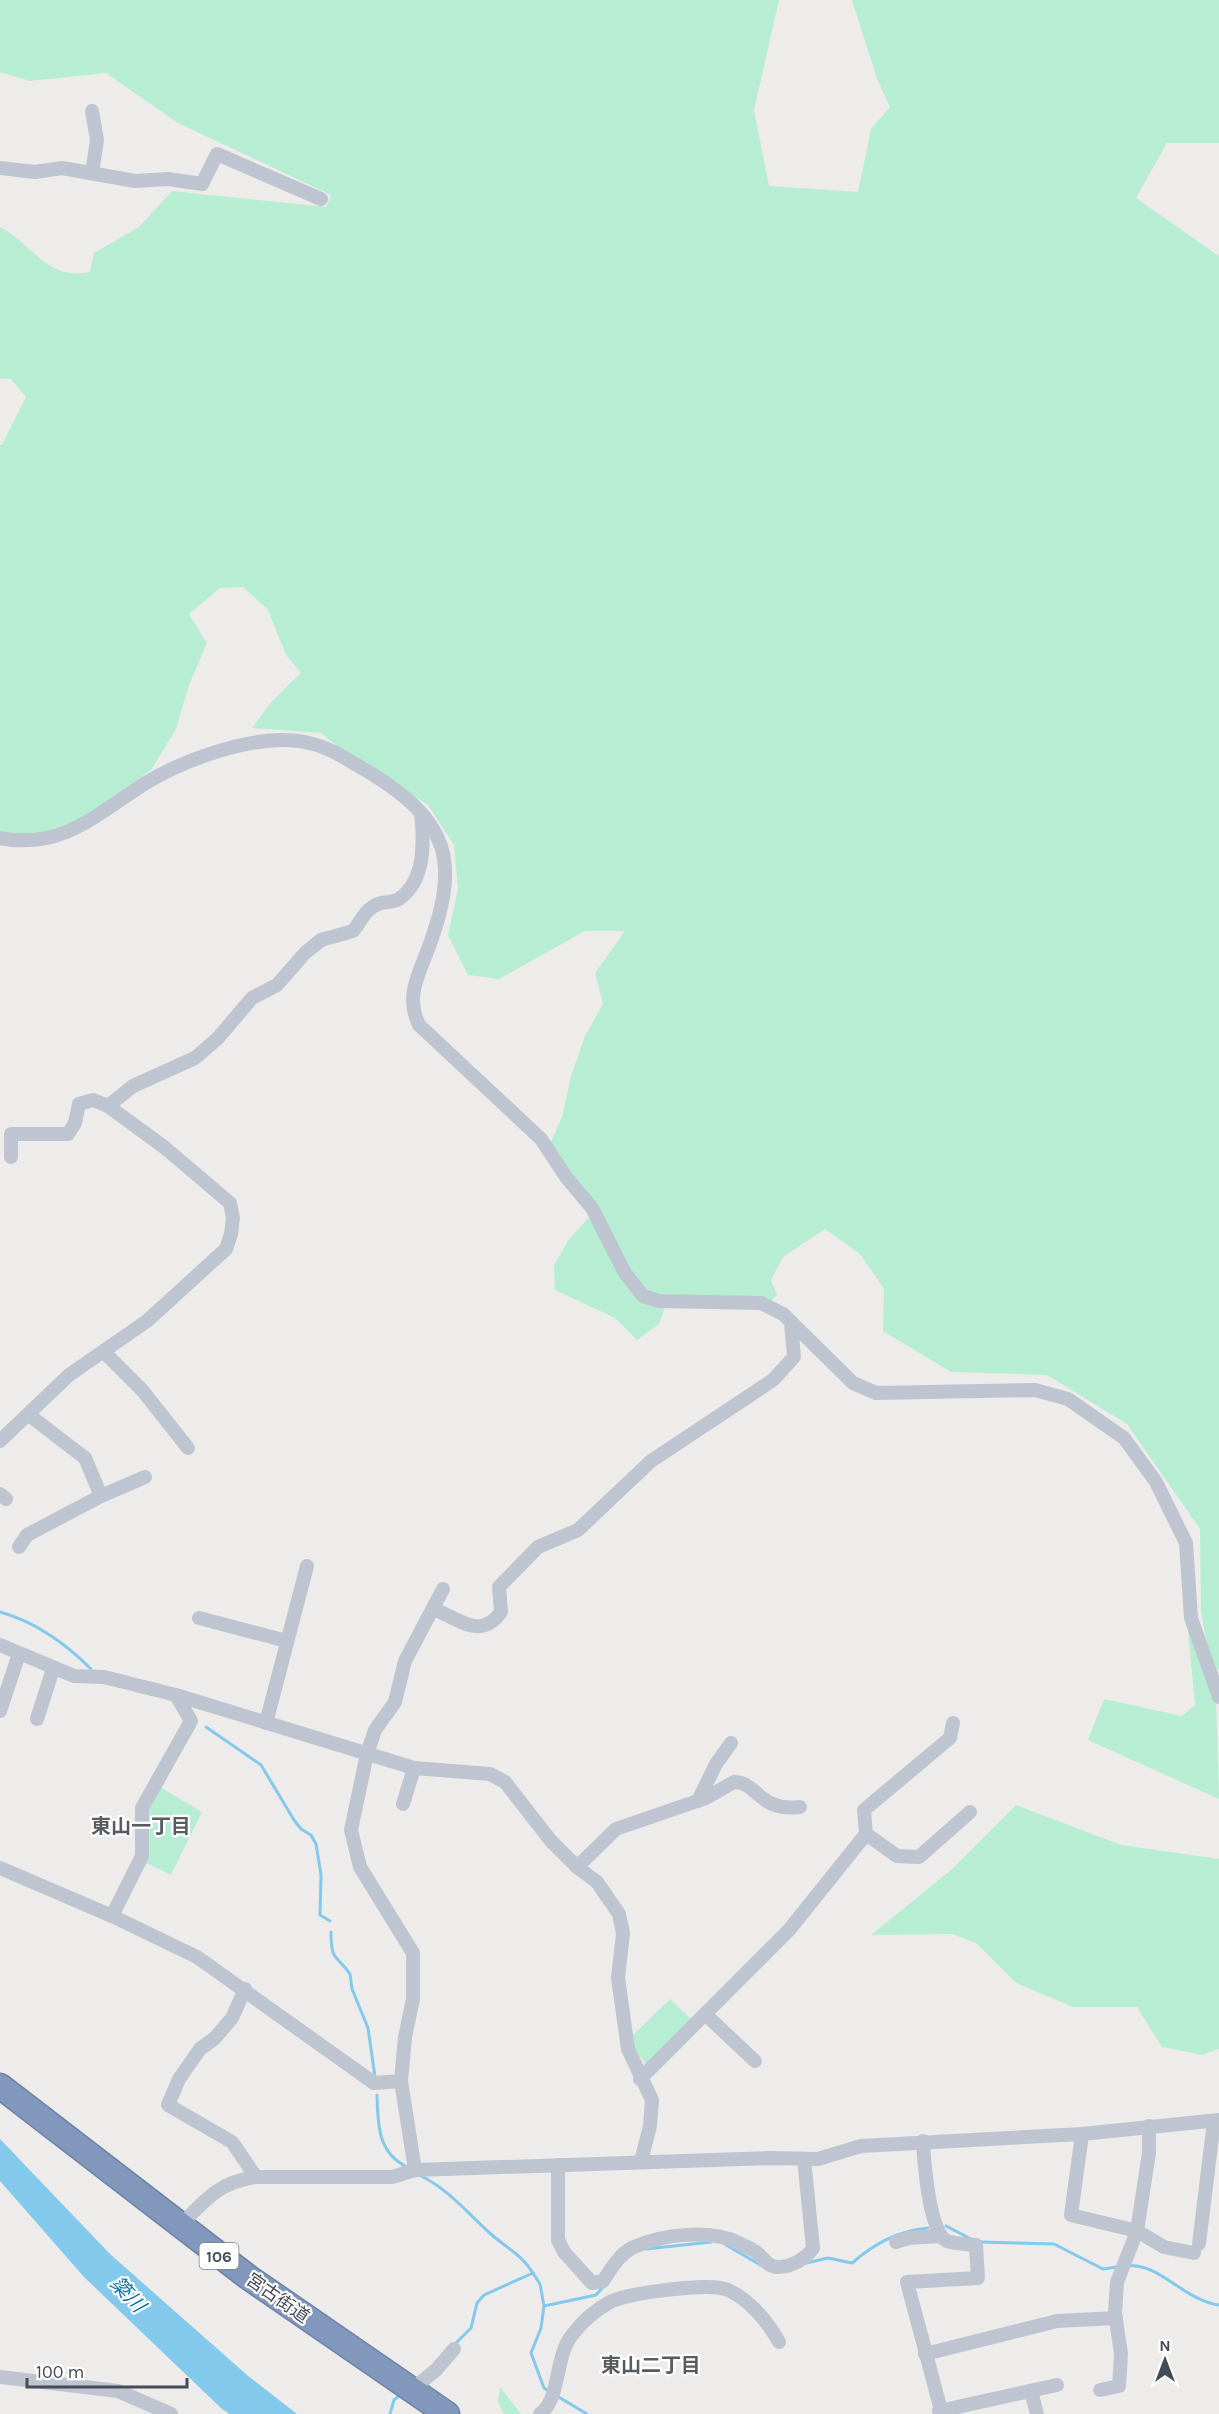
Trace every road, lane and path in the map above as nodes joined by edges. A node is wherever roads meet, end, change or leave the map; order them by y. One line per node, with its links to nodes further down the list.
1 (92, 111): 3 (street)
2 (0, 168): 3 (street)
3 (92, 173): 4 (street)
4 (321, 199)
5 (421, 813): 6 (street); 7 (street); 9 (street)
6 (0, 838)
7 (108, 1106): 8 (street); 10 (street)
8 (11, 1157)
9 (791, 1322): 19 (street); 26 (street)
10 (104, 1352): 11 (street); 13 (street)
11 (29, 1415): 12 (street); 15 (street)
12 (0, 1441)
13 (188, 1448)
14 (145, 1477): 15 (street)
15 (101, 1496): 16 (street)
16 (19, 1547)
17 (307, 1566): 21 (street)
18 (443, 1589): 19 (street)
19 (434, 1609): 32 (street)
20 (200, 1618): 21 (street)
21 (287, 1641): 29 (street)
22 (0, 1645): 23 (street)
23 (19, 1654): 24 (street); 27 (street)
24 (53, 1669): 25 (street); 28 (street)
25 (176, 1695): 29 (street); 41 (street)
26 (1219, 1697)
27 (0, 1711)
28 (37, 1719)
29 (266, 1723): 32 (street)
30 (953, 1723): 38 (street)
31 (731, 1743): 34 (street)
32 (367, 1754): 33 (street); 46 (street)
33 (414, 1768): 35 (street); 39 (street)
34 (698, 1801): 36 (street); 39 (street)
35 (403, 1804)
36 (800, 1807)
37 (970, 1812): 38 (street)
38 (866, 1834): 43 (street)
39 (577, 1867): 45 (street)
40 (0, 1868): 41 (street)
41 (112, 1916): 42 (street)
42 (245, 1989): 46 (street); 56 (street)
43 (705, 2014): 44 (street); 45 (street)
44 (754, 2061)
45 (640, 2079): 53 (street)
46 (401, 2080): 55 (street)
47 (0, 2086): 57 (highway, 宮古街道 / 106)
48 (1216, 2121): 49 (street); 58 (street)
49 (1149, 2126): 50 (street); 58 (street)
50 (1082, 2134): 51 (street); 58 (street)
51 (923, 2141): 52 (street); 59 (street)
52 (804, 2159): 53 (street); 54 (street)
53 (641, 2162): 54 (street)
54 (558, 2165): 55 (street)
55 (416, 2170): 56 (street)
56 (256, 2177): 57 (street)
57 (180, 2226): 68 (highway, 宮古街道 / 106)
58 (1137, 2231): 61 (street)
59 (941, 2236): 60 (street); 64 (street)
60 (896, 2242)
61 (1116, 2318): 64 (street); 67 (street)
62 (779, 2342): 73 (street)
63 (454, 2349): 68 (street)
64 (925, 2354): 70 (street)
65 (0, 2377): 71 (street)
66 (1057, 2385): 69 (street)
67 (1100, 2390)
68 (410, 2391): 72 (highway, 宮古街道 / 106)
69 (1031, 2391): 70 (street); 74 (street)
70 (940, 2413)
71 (171, 2414)
72 (447, 2414)
73 (540, 2414)
74 (1037, 2414)

